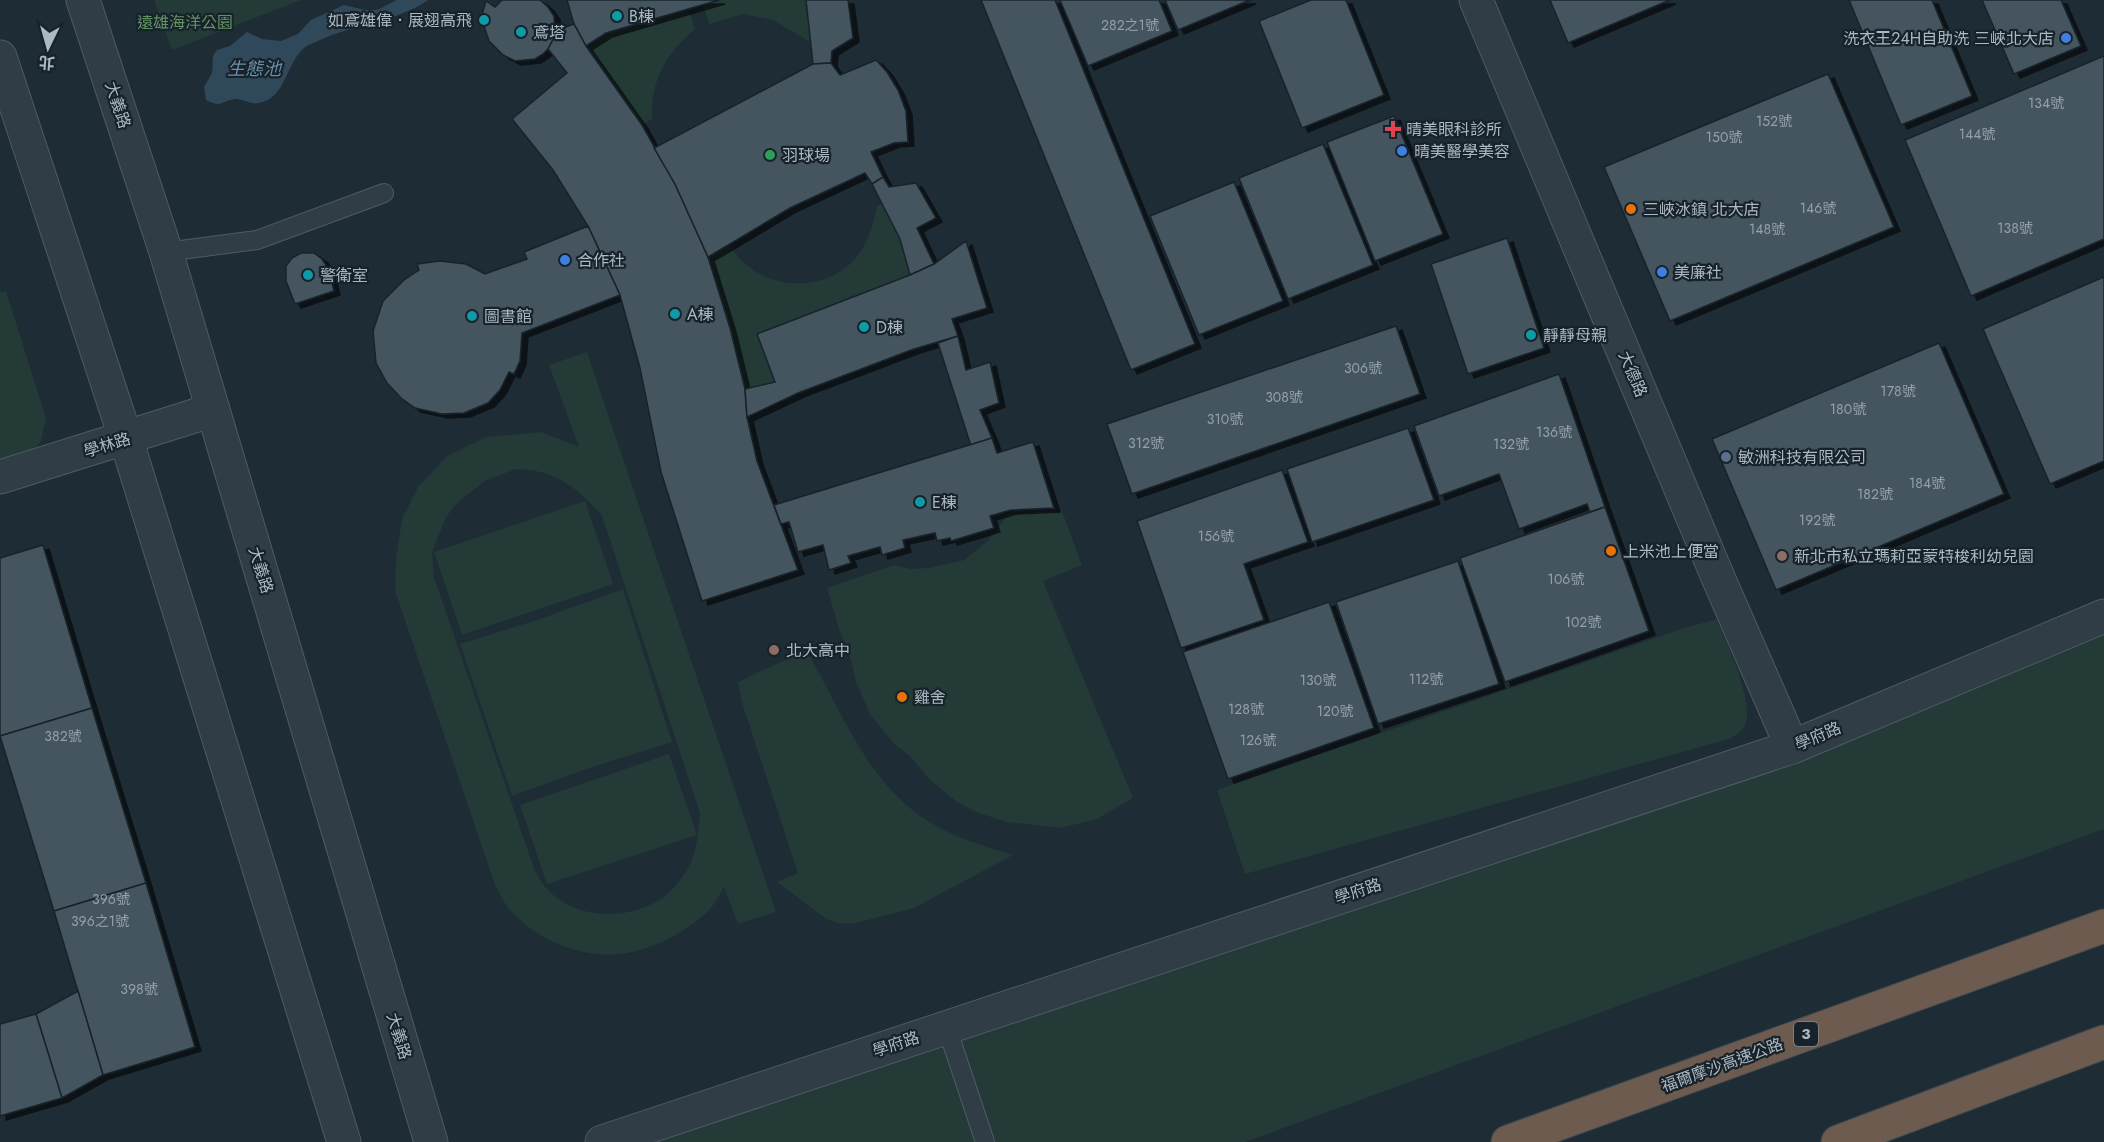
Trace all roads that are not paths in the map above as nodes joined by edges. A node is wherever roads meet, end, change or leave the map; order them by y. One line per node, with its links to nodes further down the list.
1 (83, 0): 5 (street, 大義路)
2 (1476, 0): 10 (street, 大德路)
3 (0, 57): 7 (street)
4 (384, 193): 5 (lane)
5 (166, 252): 6 (street, 大義路)
6 (213, 410): 7 (street, 學林路); 15 (street, 大義路)
7 (126, 439): 8 (street, 學林路); 14 (street)
8 (0, 477)
9 (2104, 616): 10 (street, 學府路)
10 (1792, 747): 12 (street, 學府路)
11 (2104, 926): 18 (highway, 福爾摩沙高速公路 / 3)
12 (947, 1028): 16 (street, 學府路); 17 (lane)
13 (2104, 1042): 19 (highway)
14 (344, 1142)
15 (431, 1142)
16 (602, 1142)
17 (985, 1142)
18 (1508, 1142)
19 (1838, 1142)

